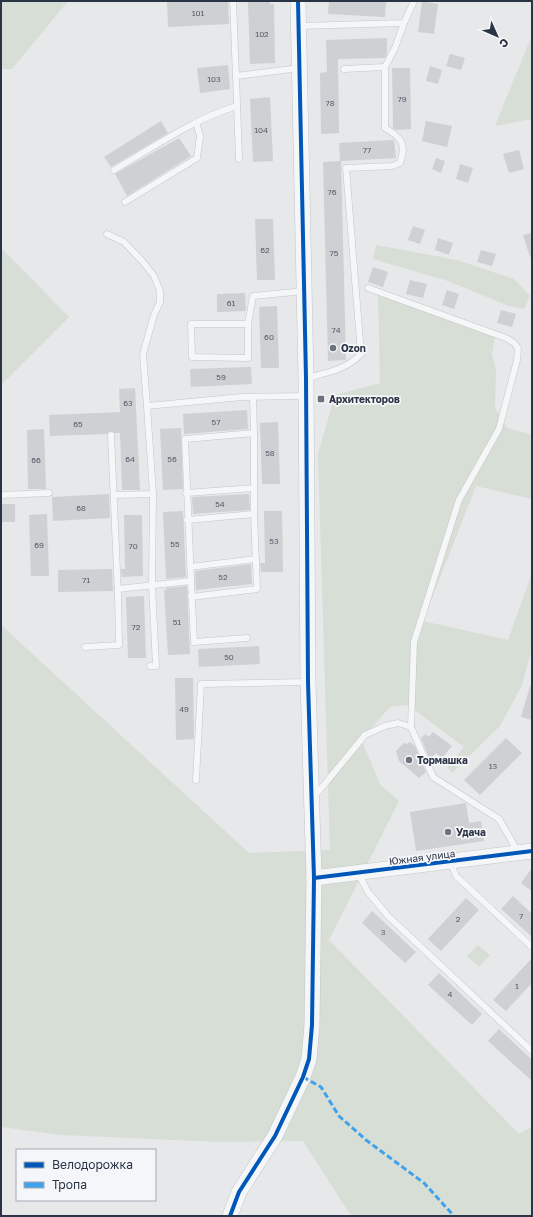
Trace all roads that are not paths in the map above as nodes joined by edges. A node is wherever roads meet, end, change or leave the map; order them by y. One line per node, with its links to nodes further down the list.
1 (233, 1): 9 (lane)
2 (298, 1): 5 (street)
3 (414, 1): 4 (lane)
4 (404, 23): 5 (lane); 6 (lane)
5 (299, 26): 7 (street)
6 (385, 67): 8 (lane); 19 (lane)
7 (300, 68): 9 (lane); 17 (street)
8 (344, 69)
9 (236, 76): 10 (lane)
10 (237, 106): 11 (lane); 12 (lane)
11 (196, 122): 13 (lane); 14 (lane)
12 (239, 159)
13 (114, 170)
14 (125, 202)
15 (107, 234): 22 (lane)
16 (368, 288): 43 (lane)
17 (304, 291): 18 (lane); 19 (street)
18 (248, 324): 18 (lane)
19 (306, 378): 20 (street)
20 (306, 396): 21 (lane); 42 (street)
21 (253, 397): 22 (lane); 23 (lane)
22 (148, 406): 28 (lane)
23 (254, 433): 25 (lane); 27 (lane)
24 (111, 435): 30 (lane)
25 (254, 488): 27 (lane); 31 (lane)
26 (50, 493): 29 (lane)
27 (186, 493): 32 (lane)
28 (153, 494): 30 (lane); 36 (lane)
29 (1, 495)
30 (114, 495): 37 (lane)
31 (254, 514): 32 (lane); 33 (lane)
32 (187, 520): 34 (lane)
33 (256, 558): 34 (lane); 38 (lane)
34 (190, 567): 35 (lane)
35 (190, 581): 36 (lane); 38 (lane)
36 (152, 586): 37 (lane); 41 (lane)
37 (118, 590): 40 (lane)
38 (191, 597): 39 (lane)
39 (247, 638)
40 (85, 647)
41 (150, 666)
42 (308, 682): 44 (lane); 45 (street)
43 (411, 727): 45 (lane); 46 (lane)
44 (196, 780)
45 (311, 800): 49 (street)
46 (526, 853): 47 (street, Южная улица)
47 (450, 861): 48 (street, Южная улица); 50 (lane)
48 (358, 873): 49 (street, Южная улица); 51 (lane)
49 (314, 878): 52 (street)
50 (532, 947)
51 (532, 1051)
52 (230, 1216)

